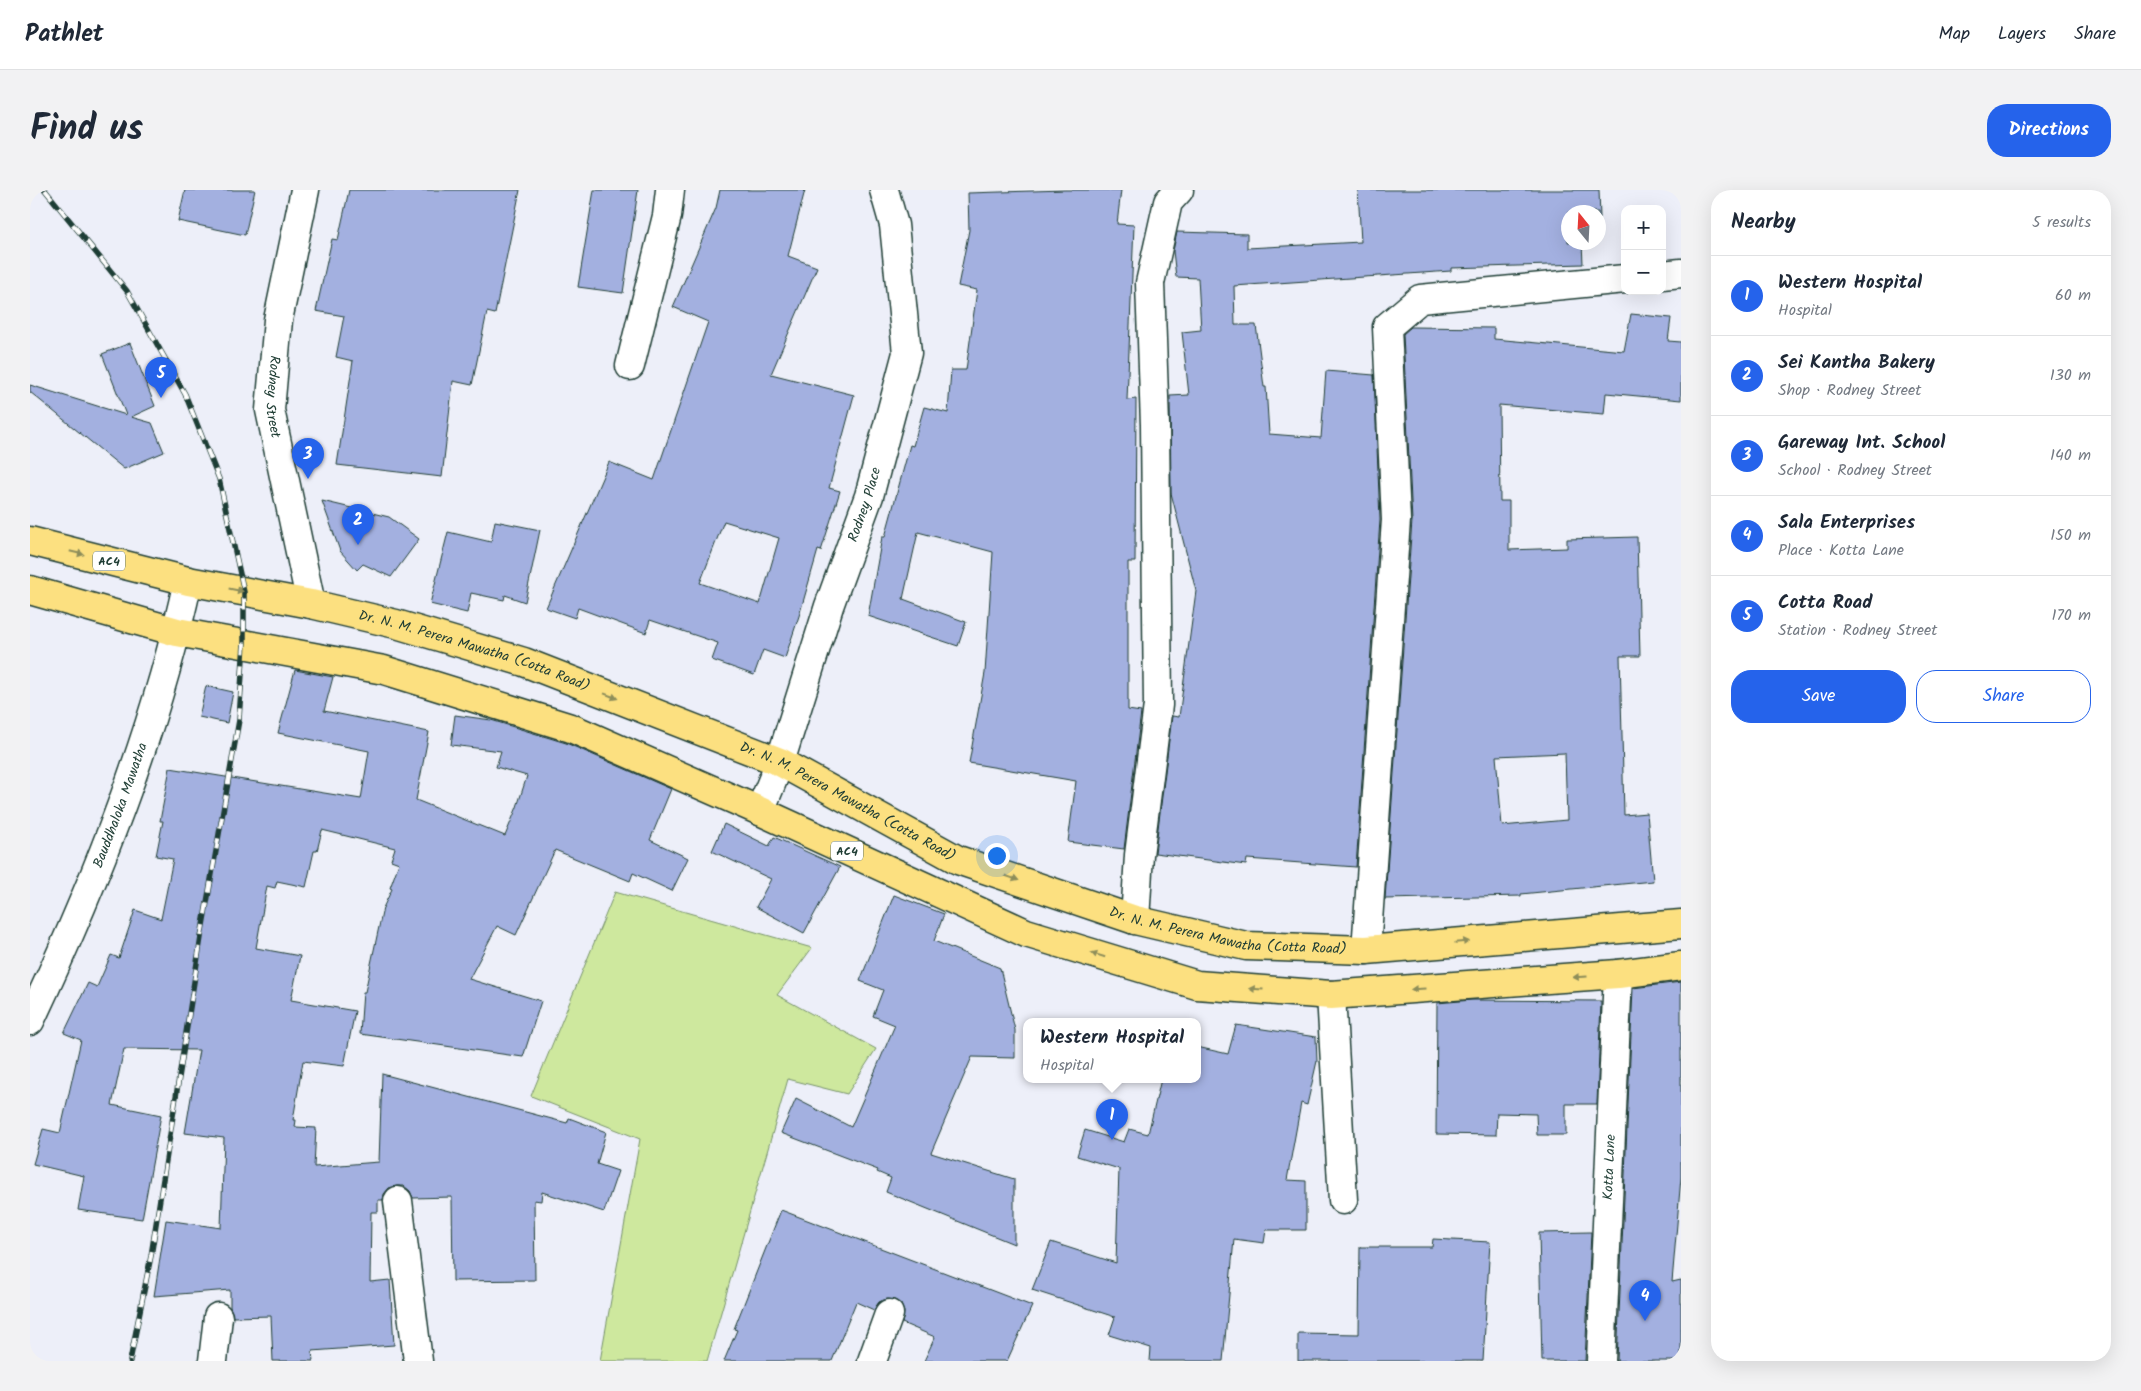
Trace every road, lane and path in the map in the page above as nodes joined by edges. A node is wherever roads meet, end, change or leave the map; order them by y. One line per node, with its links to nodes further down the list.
1 (305, 190): 12 (street, Rodney Street)
2 (670, 190): 8 (street)
3 (884, 190): 14 (street, Rodney Place)
4 (1179, 190): 16 (street)
5 (1681, 273): 6 (street)
6 (1666, 275)
7 (1621, 279): 18 (street)
8 (630, 366)
9 (30, 541): 10 (main road, Dr. N. M. Perera Mawatha (Cotta Road) / AC4, one-way to 10)
10 (188, 581): 12 (main road, Dr. N. M. Perera Mawatha (Cotta Road) / AC4, one-way to 12); 13 (street, Bauddhaloka Mawatha)
11 (30, 590): 13 (main road, AC4)
12 (311, 604): 14 (main road, Dr. N. M. Perera Mawatha (Cotta Road) / AC4, one-way to 14)
13 (177, 632): 15 (main road, AC4); 22 (street, Bauddhaloka Mawatha)
14 (780, 762): 15 (street, Rodney Place); 16 (main road, Dr. N. M. Perera Mawatha (Cotta Road) / AC4, one-way to 16)
15 (760, 811): 21 (main road, AC4, one-way to 15)
16 (1135, 920): 18 (main road, Dr. N. M. Perera Mawatha (Cotta Road) / AC4)
17 (1681, 924): 18 (main road, Dr. N. M. Perera Mawatha (Cotta Road) / AC4, one-way to 17)
18 (1366, 950)
19 (1681, 966): 20 (main road, AC4)
20 (1618, 974): 21 (main road, AC4, one-way to 21); 30 (street, Kotta Lane)
21 (1331, 995): 23 (street)
22 (30, 1022)
23 (1343, 1200)
24 (398, 1201): 28 (street)
25 (889, 1314): 29 (street)
26 (218, 1317): 27 (street)
27 (213, 1361)
28 (418, 1361)
29 (872, 1361)
30 (1601, 1361)

